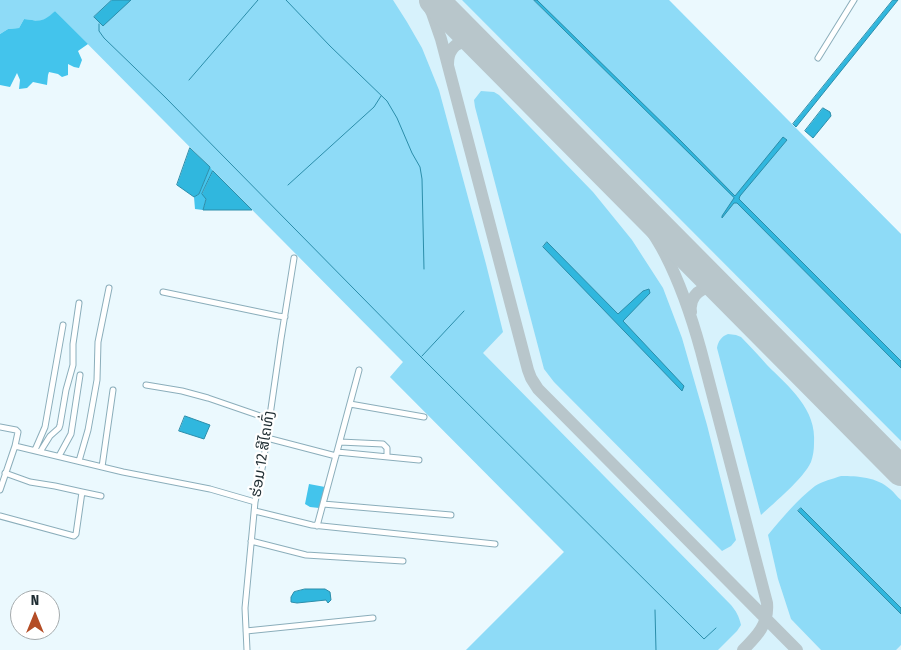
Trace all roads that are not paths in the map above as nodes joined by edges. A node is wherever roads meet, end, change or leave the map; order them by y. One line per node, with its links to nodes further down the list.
1 (854, 0): 2 (street)
2 (818, 58)
3 (294, 258): 7 (street, ຮ່ອມ 12 ສີໄຄທົ່ງ)
4 (109, 288): 25 (street)
5 (163, 292): 7 (street)
6 (79, 303): 20 (street)
7 (285, 317): 15 (street, ຮ່ອມ 12 ສີໄຄທົ່ງ)
8 (62, 325): 20 (street)
9 (359, 370): 13 (street)
10 (80, 375): 22 (street)
11 (146, 386): 15 (street)
12 (113, 390): 26 (street)
13 (350, 404): 14 (street); 18 (street)
14 (424, 418)
15 (269, 419): 17 (street, ຮ່ອມ 12 ສີໄຄທົ່ງ)
16 (0, 427): 19 (street)
17 (267, 438): 21 (street); 31 (street, ຮ່ອມ 12 ສີໄຄທົ່ງ)
18 (340, 442): 21 (street); 23 (street)
19 (15, 446): 20 (street); 27 (street)
20 (38, 451): 22 (street)
21 (337, 454): 23 (street); 32 (street)
22 (59, 456): 25 (street)
23 (386, 456): 24 (street)
24 (419, 460)
25 (79, 461): 26 (street)
26 (102, 467): 31 (street)
27 (5, 473): 28 (street); 29 (street)
28 (0, 490)
29 (82, 492): 30 (street); 35 (street)
30 (101, 496)
31 (255, 502): 33 (street, ຮ່ອມ 12 ສີໄຄທົ່ງ)
32 (323, 504): 34 (street); 36 (street)
33 (255, 511): 36 (street); 37 (street, ຮ່ອມ 12 ສີໄຄທົ່ງ)
34 (451, 515)
35 (0, 516)
36 (317, 526): 38 (street)
37 (251, 541): 39 (street); 41 (street, ຮ່ອມ 12 ສີໄຄທົ່ງ)
38 (495, 544)
39 (403, 561)
40 (373, 618): 41 (street)
41 (246, 631): 42 (street, ຮ່ອມ 12 ສີໄຄທົ່ງ)
42 (247, 650)

